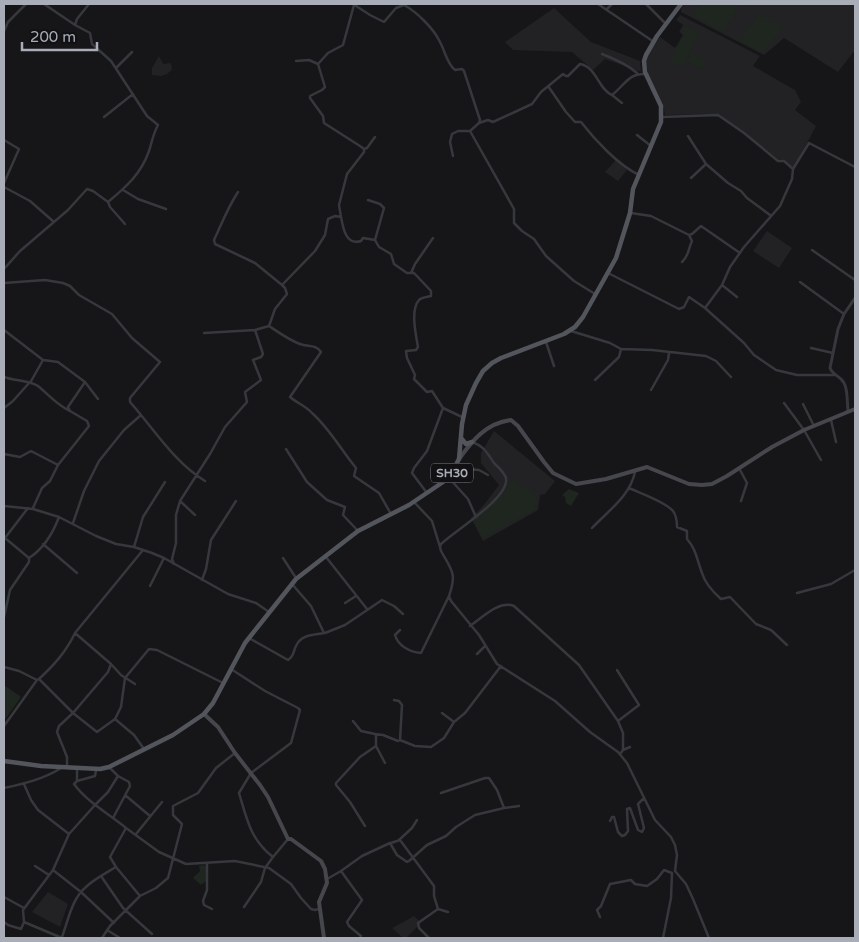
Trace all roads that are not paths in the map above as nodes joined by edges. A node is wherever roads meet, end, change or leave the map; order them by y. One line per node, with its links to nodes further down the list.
1 (26, 4): 12 (street)
2 (44, 4): 11 (street)
3 (89, 4): 11 (street)
4 (354, 4): 17 (street); 27 (street)
5 (598, 4): 9 (street)
6 (612, 4): 9 (street)
7 (646, 4): 10 (street)
8 (681, 4): 10 (main road)
9 (607, 9): 13 (street)
10 (666, 24): 13 (main road)
11 (75, 25): 18 (street)
12 (4, 30)
13 (654, 42): 20 (main road)
14 (132, 52): 18 (street)
15 (602, 54): 19 (street)
16 (296, 61): 17 (street)
17 (318, 64): 34 (street)
18 (116, 68): 22 (street)
19 (636, 73): 20 (street); 23 (street)
20 (646, 74): 26 (main road)
21 (548, 86): 23 (street); 27 (street); 39 (street)
22 (133, 94): 25 (street); 42 (street)
23 (612, 95): 24 (street)
24 (622, 103)
25 (104, 117)
26 (662, 117): 33 (main road, SH30); 38 (street)
27 (479, 123): 28 (street)
28 (470, 131): 35 (street); 68 (street)
29 (637, 135): 33 (street)
30 (375, 136): 34 (street)
31 (688, 136): 36 (street)
32 (4, 140): 41 (street)
33 (651, 146): 39 (main road, SH30)
34 (364, 149): 50 (street)
35 (453, 156)
36 (706, 164): 40 (street); 48 (street)
37 (855, 167): 38 (street)
38 (793, 169): 48 (street)
39 (639, 175): 47 (main road, SH30)
40 (691, 178)
41 (4, 185): 51 (street)
42 (123, 190): 45 (street); 46 (street)
43 (238, 192): 66 (street)
44 (368, 200): 56 (street)
45 (108, 202): 51 (street); 53 (street)
46 (166, 209)
47 (630, 213): 54 (street); 62 (main road, SH30)
48 (771, 215): 58 (street)
49 (335, 216): 50 (street); 52 (street); 66 (street)
50 (340, 217): 52 (street)
51 (54, 222): 60 (street)
52 (342, 222): 56 (street)
53 (125, 224)
54 (689, 235): 58 (street); 59 (street)
55 (434, 238): 61 (street)
56 (375, 240): 61 (street)
57 (812, 250): 63 (street)
58 (740, 252): 67 (street)
59 (682, 262)
60 (4, 269)
61 (411, 273): 98 (street)
62 (608, 273): 68 (main road, SH30); 71 (street)
63 (855, 280)
64 (800, 282): 72 (street)
65 (4, 283): 102 (street)
66 (282, 285): 73 (street)
67 (722, 285): 69 (street); 71 (street)
68 (596, 295): 76 (main road, SH30)
69 (737, 297)
70 (855, 298): 72 (street)
71 (705, 308): 85 (street)
72 (844, 314): 82 (street)
73 (269, 326): 75 (street); 92 (street)
74 (4, 330): 83 (street)
75 (255, 330): 77 (street); 120 (street)
76 (570, 330): 78 (main road, SH30); 80 (street)
77 (204, 333)
78 (546, 342): 84 (street); 103 (main road, SH30)
79 (811, 348): 82 (street)
80 (621, 349): 81 (street); 88 (street)
81 (670, 353): 86 (street); 93 (street)
82 (833, 353): 85 (street)
83 (43, 360): 89 (street); 90 (street)
84 (554, 366)
85 (835, 375): 101 (street)
86 (731, 376)
87 (4, 377): 90 (street)
88 (595, 380)
89 (84, 382): 94 (street); 100 (street)
90 (30, 383): 97 (street); 100 (street)
91 (292, 385): 92 (street)
92 (296, 389): 133 (street)
93 (650, 390)
94 (98, 399)
95 (784, 403): 106 (street)
96 (803, 404): 105 (street)
97 (4, 408)
98 (443, 408): 103 (street); 125 (street)
99 (855, 409): 101 (main road)
100 (70, 411): 116 (street)
101 (848, 411): 104 (main road)
102 (141, 415): 120 (street); 137 (street)
103 (464, 417): 107 (main road, SH30)
104 (831, 418): 105 (main road); 109 (street)
105 (814, 426): 106 (main road)
106 (804, 430): 115 (street); 117 (main road)
107 (460, 437): 108 (main road); 110 (main road, SH30)
108 (472, 442): 111 (main road); 118 (main road); 136 (street)
109 (836, 442)
110 (460, 444): 111 (main road); 114 (main road, SH30)
111 (468, 447): 114 (main road)
112 (286, 449): 139 (street)
113 (4, 454): 116 (street)
114 (459, 460): 121 (main road, SH30)
115 (821, 460)
116 (58, 465): 132 (street)
117 (738, 468): 118 (main road); 128 (street)
118 (635, 470): 124 (street)
119 (488, 475): 121 (street)
120 (196, 476): 122 (street); 126 (street)
121 (451, 476): 125 (main road, SH30); 136 (street)
122 (205, 481)
123 (165, 482): 141 (street)
124 (629, 488): 138 (street); 168 (street)
125 (428, 493): 129 (main road, SH30)
126 (180, 501): 134 (street); 148 (street)
127 (236, 501): 152 (street)
128 (741, 501)
129 (414, 502): 133 (main road, SH30); 142 (street)
130 (4, 506): 131 (street)
131 (28, 508): 132 (street); 145 (street)
132 (33, 509): 135 (street)
133 (390, 512): 139 (main road, SH30)
134 (195, 515)
135 (59, 517): 137 (street); 140 (street)
136 (476, 517): 142 (street)
137 (73, 523): 141 (street)
138 (592, 528)
139 (358, 531): 144 (main road, SH30)
140 (43, 544): 145 (street); 150 (street)
141 (134, 547): 143 (street)
142 (440, 547): 157 (street)
143 (143, 550): 146 (street); 165 (street)
144 (325, 555): 151 (main road, SH30); 156 (street)
145 (29, 558): 162 (street)
146 (164, 558): 148 (street); 154 (street)
147 (283, 558): 151 (street)
148 (174, 564): 152 (street)
149 (855, 570): 155 (street)
150 (77, 573)
151 (296, 579): 153 (main road, SH30)
152 (202, 580): 160 (street)
153 (292, 583): 160 (main road, SH30); 166 (street)
154 (150, 586)
155 (797, 593)
156 (356, 596): 158 (street); 159 (street)
157 (449, 596): 163 (street); 164 (street)
158 (345, 603)
159 (367, 609): 161 (street); 166 (street)
160 (269, 612): 167 (main road, SH30)
161 (403, 614)
162 (4, 617)
163 (470, 626): 169 (street); 186 (street)
164 (400, 630)
165 (75, 633): 171 (street); 177 (street)
166 (324, 633): 167 (street)
167 (249, 638): 174 (main road, SH30)
168 (787, 645)
169 (485, 646): 170 (street); 172 (street)
170 (477, 654)
171 (111, 664): 176 (street); 181 (street)
172 (501, 666): 187 (street); 196 (street)
173 (4, 667): 177 (street)
174 (231, 669): 178 (main road, SH30); 203 (street)
175 (617, 670): 186 (street)
176 (125, 678): 178 (street); 179 (street); 184 (street)
177 (38, 680): 181 (street); 188 (street)
178 (224, 683): 183 (main road, SH30)
179 (135, 684)
180 (394, 700): 190 (street)
181 (73, 713): 184 (street); 199 (street)
182 (442, 713): 187 (street)
183 (204, 714): 193 (main road, SH30); 195 (main road)
184 (115, 719): 193 (street)
185 (353, 721): 189 (street)
186 (618, 721): 194 (street)
187 (454, 722): 190 (street)
188 (4, 726)
189 (375, 734): 190 (street); 191 (street)
190 (400, 740)
191 (376, 746): 198 (street); 219 (street)
192 (630, 747): 194 (street)
193 (145, 750): 200 (main road, SH30)
194 (622, 750): 196 (street)
195 (234, 753): 203 (main road); 228 (street)
196 (620, 754): 210 (street)
197 (4, 761): 199 (main road, SH30)
198 (385, 763)
199 (65, 767): 201 (main road, SH30); 206 (street)
200 (109, 767): 202 (main road, SH30); 204 (street)
201 (76, 768): 202 (main road, SH30); 205 (street)
202 (96, 770): 205 (street)
203 (251, 773): 223 (main road); 226 (street)
204 (118, 776): 209 (street); 212 (street)
205 (77, 781): 212 (street)
206 (24, 784): 207 (street); 221 (street)
207 (4, 788)
208 (441, 793): 214 (street)
209 (125, 795): 215 (street); 216 (street)
210 (645, 798): 218 (street); 235 (street)
211 (162, 802): 215 (street)
212 (95, 804): 216 (street); 221 (street)
213 (518, 806): 214 (street)
214 (504, 808): 227 (street)
215 (150, 816): 222 (street)
216 (113, 818): 220 (street)
217 (417, 820): 224 (street)
218 (610, 820)
219 (365, 826)
220 (126, 828): 222 (street); 231 (street)
221 (69, 834): 233 (street)
222 (136, 834): 228 (street)
223 (288, 839): 226 (street); 238 (main road)
224 (398, 840): 225 (street); 227 (street)
225 (390, 844): 227 (street); 234 (street)
226 (273, 857): 232 (street)
227 (413, 857): 246 (street)
228 (174, 859): 229 (street); 240 (street)
229 (207, 863): 232 (street); 244 (street)
230 (34, 866): 236 (street)
231 (116, 867): 237 (street); 240 (street)
232 (265, 868): 242 (street); 245 (street)
233 (53, 870): 236 (street); 239 (street)
234 (341, 871): 238 (street); 260 (street)
235 (674, 872): 249 (street); 262 (street); 263 (street)
236 (49, 875): 243 (street)
237 (101, 876): 239 (street); 247 (street)
238 (327, 879): 245 (main road)
239 (81, 892): 252 (street); 255 (street)
240 (140, 896): 247 (street)
241 (4, 898): 243 (street)
242 (244, 907)
243 (24, 908): 251 (street)
244 (212, 909)
245 (320, 909): 259 (main road)
246 (438, 909): 248 (street); 261 (street)
247 (126, 910): 252 (street); 254 (street)
248 (448, 912)
249 (600, 918)
250 (4, 922): 251 (street)
251 (24, 922): 255 (street)
252 (114, 922): 253 (street)
253 (107, 930): 256 (street); 257 (street)
254 (152, 934)
255 (62, 938)
256 (102, 938)
257 (120, 938)
258 (320, 938): 259 (street)
259 (324, 938)
260 (360, 938)
261 (429, 938)
262 (663, 938)
263 (709, 938)

